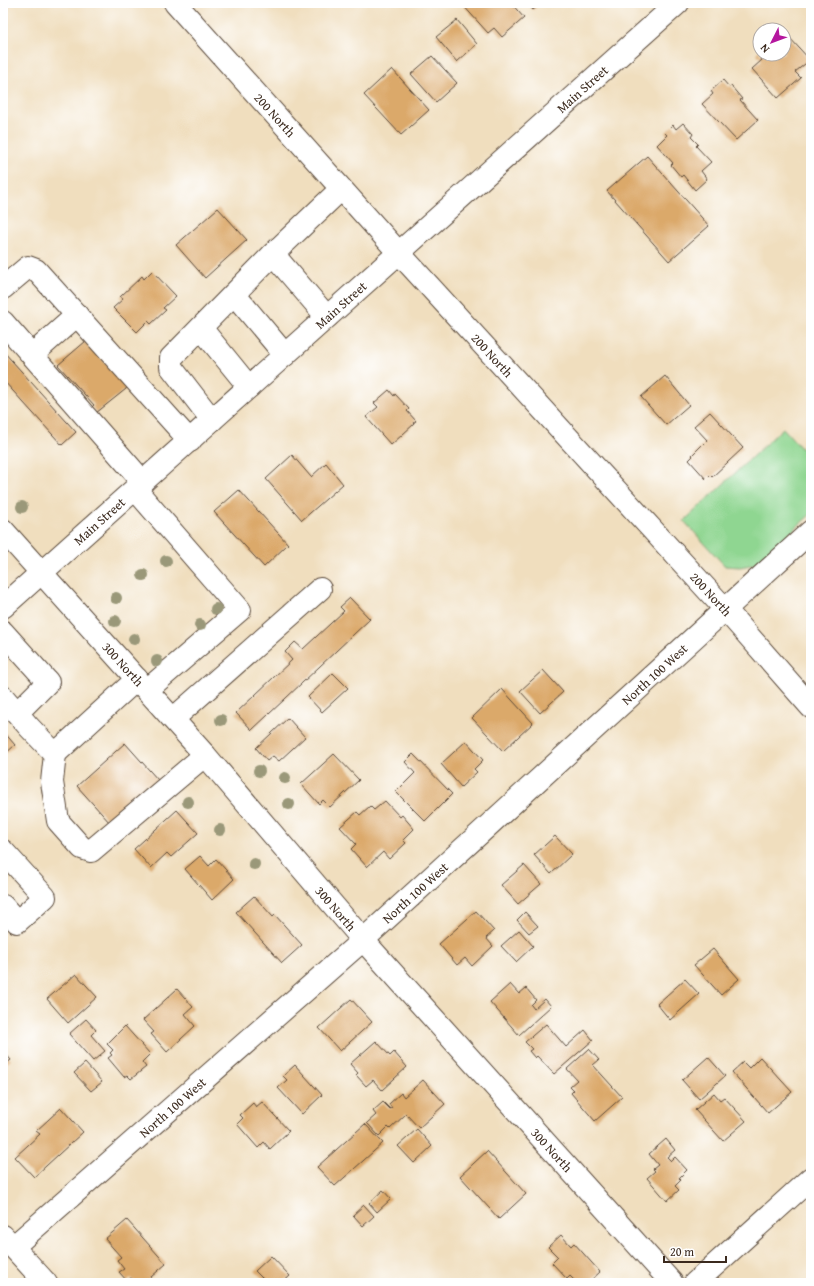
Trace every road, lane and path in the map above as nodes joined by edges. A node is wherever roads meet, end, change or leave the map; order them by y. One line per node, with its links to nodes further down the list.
1 (175, 3): 3 (street, 200 North)
2 (678, 3): 4 (street, Main Street)
3 (341, 189): 4 (street, 200 North); 5 (street)
4 (399, 253): 9 (street, Main Street); 23 (street, 200 North)
5 (273, 254): 7 (street); 9 (street)
6 (3, 288): 8 (street)
7 (234, 294): 11 (street); 13 (street)
8 (77, 315): 12 (street); 16 (street)
9 (327, 317): 13 (street, Main Street)
10 (3, 322): 12 (street)
11 (201, 328): 14 (street); 15 (street)
12 (32, 354): 17 (street)
13 (285, 355): 14 (street, Main Street)
14 (249, 387): 15 (street, Main Street)
15 (212, 420): 16 (street, Main Street)
16 (190, 441): 17 (street, Main Street)
17 (139, 485): 20 (street, Main Street); 25 (street)
18 (3, 530): 20 (street, 300 North)
19 (811, 531): 23 (street, North 100 West)
20 (41, 573): 22 (street, Main Street); 25 (street, 300 North)
21 (320, 589): 28 (street)
22 (3, 607)
23 (725, 609): 27 (street, 200 North); 33 (street, North 100 West)
24 (3, 632): 26 (street)
25 (142, 684): 28 (street, 300 North); 29 (street)
26 (10, 705): 29 (street)
27 (811, 707)
28 (173, 719): 30 (street, 300 North)
29 (55, 754): 30 (street)
30 (205, 755): 33 (street, 300 North)
31 (3, 851): 32 (street)
32 (3, 906)
33 (363, 940): 35 (street, North 100 West); 37 (street, 300 North)
34 (811, 1178): 38 (street)
35 (8, 1242): 36 (street)
36 (46, 1283)
37 (672, 1283)
38 (695, 1283)

